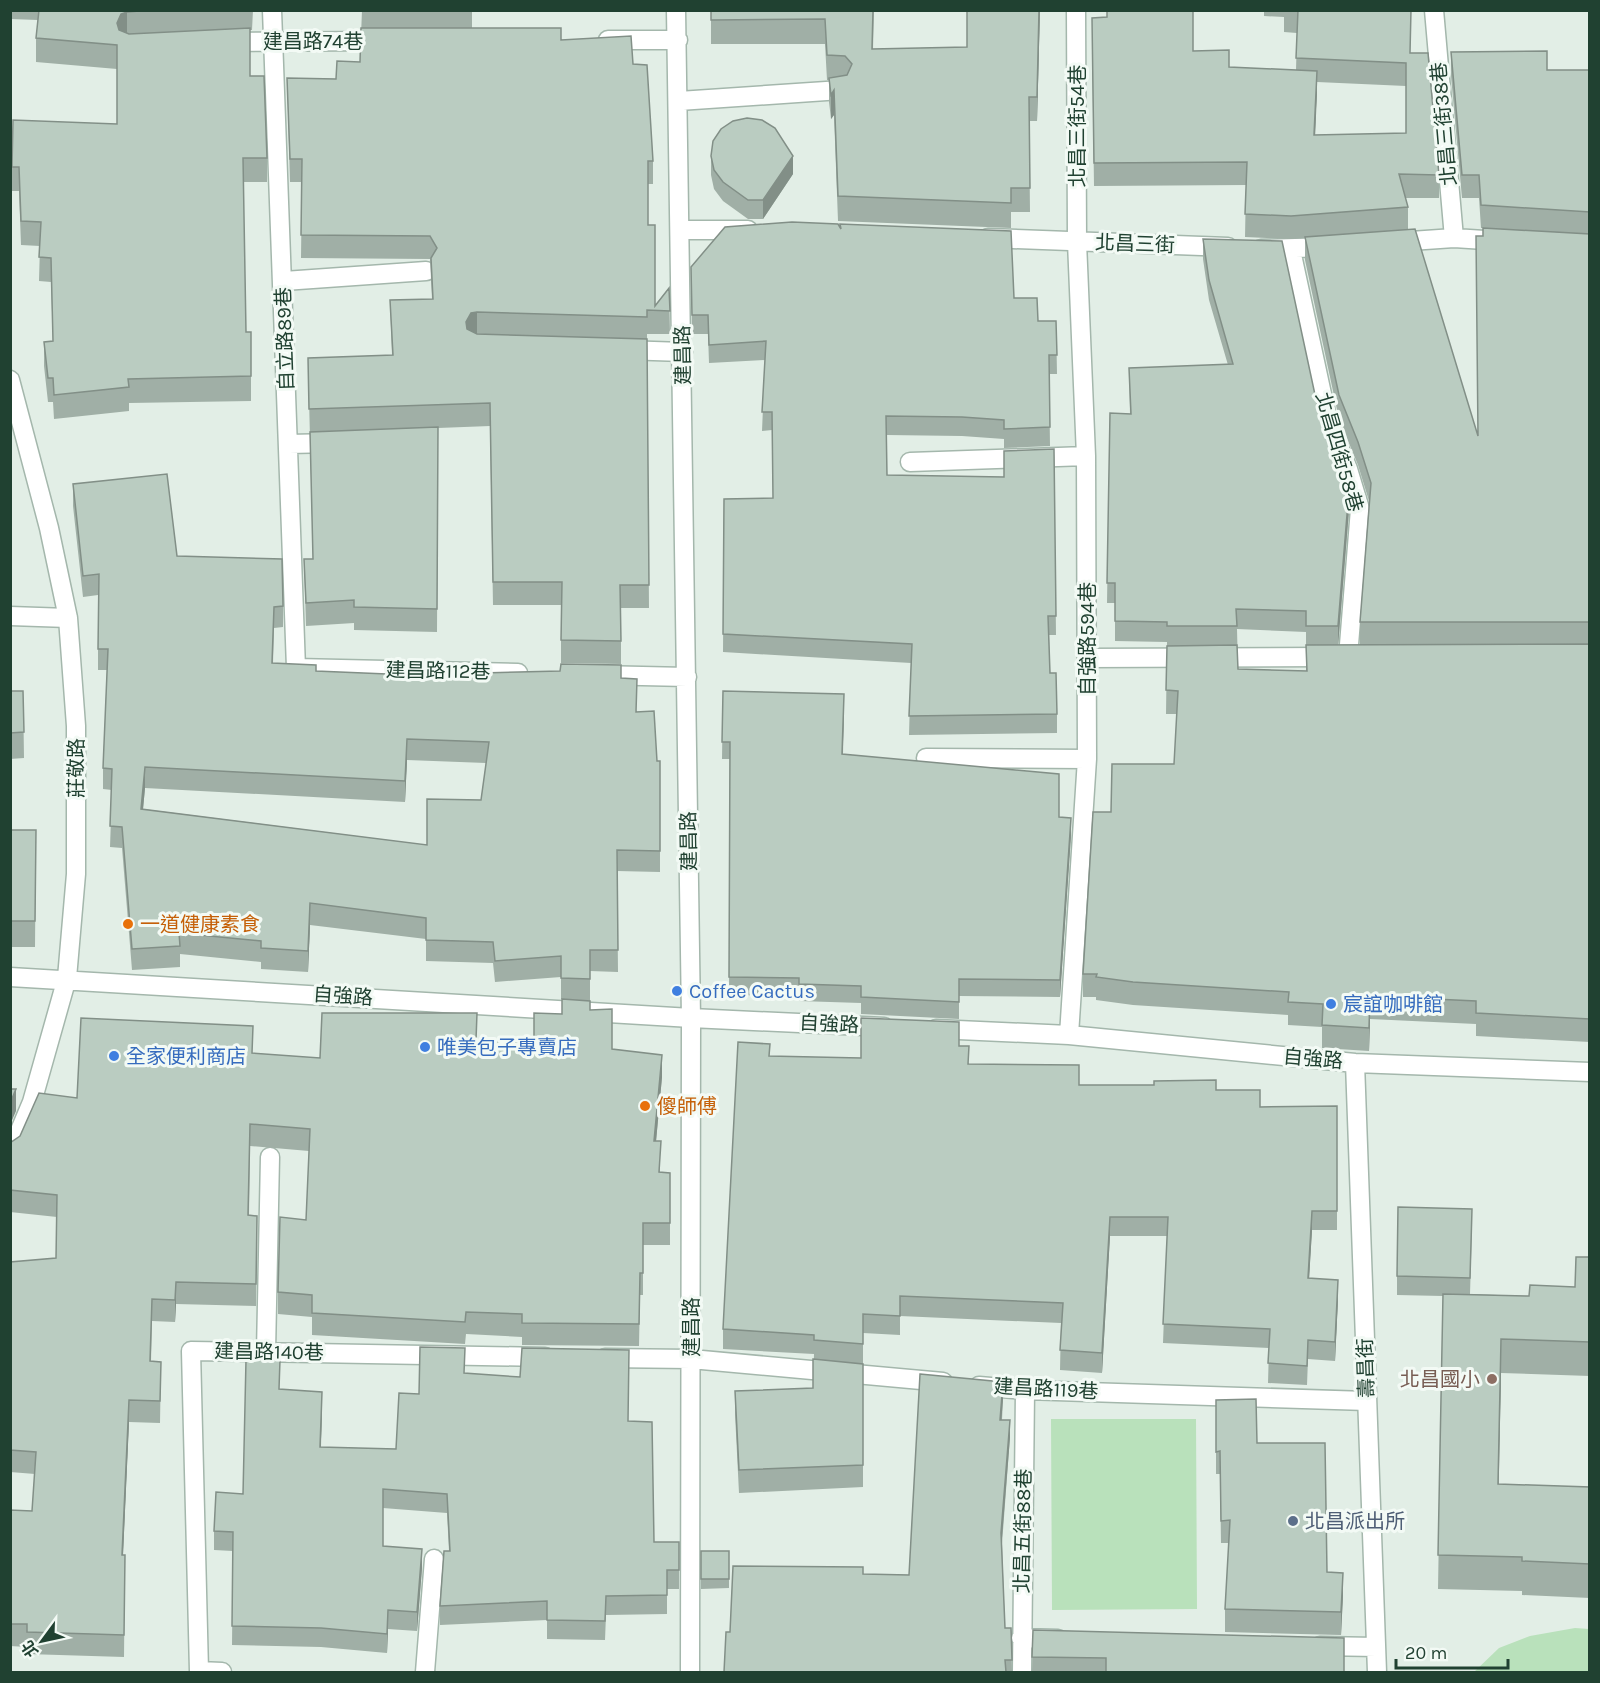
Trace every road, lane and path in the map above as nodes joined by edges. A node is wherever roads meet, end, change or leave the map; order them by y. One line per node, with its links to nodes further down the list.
1 (272, 10): 5 (street, 自立路89巷)
2 (676, 10): 7 (street, 建昌路)
3 (1076, 10): 16 (street, 北昌三街54巷)
4 (1434, 10): 15 (street, 北昌三街38巷)
5 (274, 40): 8 (street, 建昌路74巷); 9 (street, 建昌路74巷); 22 (street, 自立路89巷)
6 (596, 40): 7 (street)
7 (678, 40): 11 (street, 建昌路)
8 (408, 41)
9 (207, 43)
10 (841, 90): 11 (street)
11 (679, 101): 12 (street, 建昌路)
12 (681, 230): 13 (street); 24 (street, 建昌路)
13 (770, 230)
14 (970, 237): 16 (street, 北昌三街)
15 (1454, 238): 17 (street); 18 (street)
16 (1077, 242): 20 (street, 北昌三街); 28 (street, 自強路594巷)
17 (1522, 242)
18 (1372, 244)
19 (1349, 246): 20 (street, 北昌三街)
20 (1291, 250): 32 (street, 北昌四街58巷)
21 (426, 271): 22 (street)
22 (284, 281): 27 (street, 自立路89巷)
23 (603, 350): 24 (street)
24 (682, 352): 38 (street, 建昌路)
25 (10, 380): 31 (street, 莊敬路)
26 (355, 442): 27 (street)
27 (289, 444): 35 (street, 自立路89巷)
28 (1086, 456): 29 (street); 34 (street, 自強路594巷)
29 (910, 462)
30 (10, 616): 31 (street)
31 (68, 618): 42 (street, 莊敬路)
32 (1348, 657): 33 (street); 34 (street)
33 (1371, 657)
34 (1087, 658): 40 (street, 自強路594巷)
35 (296, 669): 36 (street, 建昌路112巷)
36 (533, 674)
37 (580, 674): 38 (street)
38 (687, 677): 43 (street, 建昌路)
39 (926, 759): 40 (street)
40 (1087, 759): 44 (street, 自強路594巷)
41 (10, 977): 42 (street, 自強路)
42 (67, 978): 43 (street, 自強路); 47 (street, 莊敬路)
43 (691, 1018): 44 (street, 自強路); 52 (street, 建昌路)
44 (1069, 1035): 45 (street, 自強路)
45 (1355, 1063): 46 (street, 自強路); 54 (street, 壽昌街)
46 (1590, 1072)
47 (10, 1154)
48 (270, 1157): 49 (street)
49 (266, 1352): 50 (street, 建昌路140巷); 60 (street, 建昌路140巷)
50 (561, 1357)
51 (584, 1357): 52 (street)
52 (691, 1359): 53 (street, 建昌路119巷); 62 (street, 建昌路)
53 (1025, 1390): 54 (street, 建昌路119巷); 56 (street, 北昌五街88巷)
54 (1367, 1401): 59 (street, 壽昌街)
55 (434, 1559): 61 (street)
56 (1021, 1638): 57 (street); 63 (street, 北昌五街88巷)
57 (1080, 1640)
58 (1305, 1646): 59 (street)
59 (1376, 1647): 64 (street, 壽昌街)
60 (222, 1672)
61 (425, 1672)
62 (690, 1672)
63 (1022, 1672)
64 (1377, 1672)

